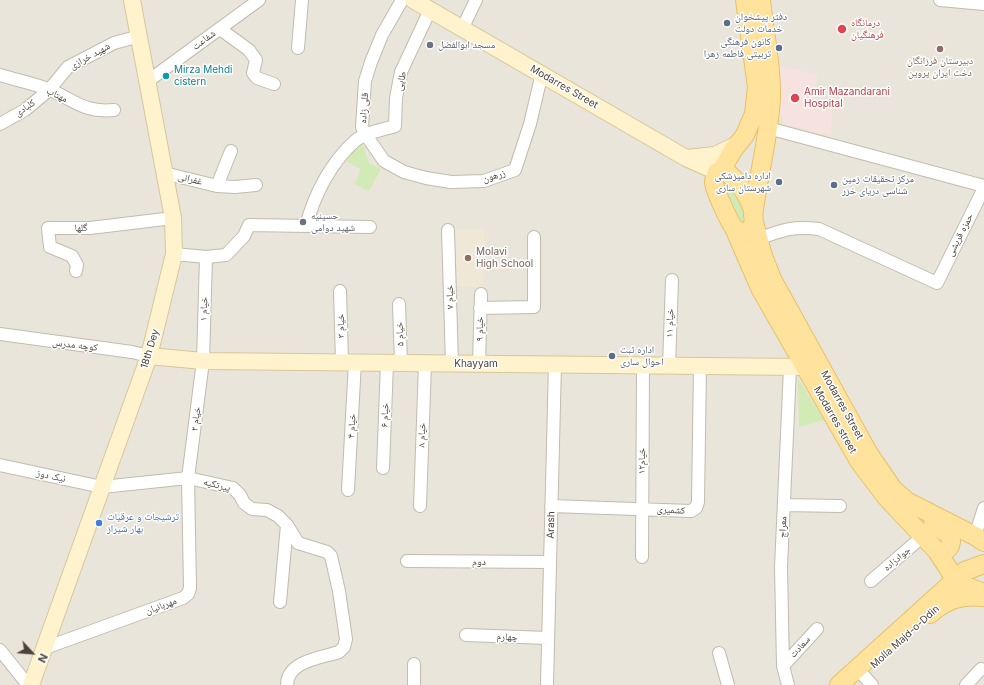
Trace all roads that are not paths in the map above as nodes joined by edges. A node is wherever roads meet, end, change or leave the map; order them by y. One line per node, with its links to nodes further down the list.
1 (132, 0): 14 (main road, 18th Dey)
2 (259, 0): 12 (street, شفاعت)
3 (302, 0): 15 (street)
4 (402, 0): 24 (street, قلی زاده)
5 (413, 0): 11 (main road, Modarres Street)
6 (476, 0): 13 (street)
7 (745, 0): 25 (main road)
8 (760, 0): 23 (main road)
9 (940, 0): 10 (street)
10 (981, 3)
11 (430, 10): 13 (main road, Modarres Street); 24 (street, طایی)
12 (220, 29): 18 (street, شفاعت); 19 (street)
13 (462, 29): 16 (main road, Modarres Street)
14 (140, 36): 18 (main road, 18th Dey); 20 (street, شهید خرازی)
15 (298, 48)
16 (542, 73): 24 (street, زرهون); 28 (main road, Modarres Street)
17 (0, 75): 20 (street, مهتاب)
18 (148, 81): 29 (main road, 18th Dey)
19 (274, 84)
20 (49, 90): 21 (street, مهتاب); 22 (street, کلبادی)
21 (114, 110)
22 (0, 124)
23 (768, 128): 26 (main road); 33 (street)
24 (366, 135): 36 (street, قلی زاده)
25 (742, 140): 26 (main road); 28 (main road); 30 (main road)
26 (764, 145): 35 (main road)
27 (231, 151): 32 (street)
28 (686, 158): 30 (main road, Modarres Street)
29 (164, 172): 32 (street, غفرانی); 34 (main road, 18th Dey)
30 (719, 172): 35 (main road, Modarres Street); 38 (main road, Modarres street)
31 (256, 184): 32 (street, غفرانی)
32 (217, 186)
33 (984, 187): 35 (street, حمزه قریشی)
34 (173, 218): 41 (main road, 18th Dey); 43 (street, گلها)
35 (755, 225): 38 (main road); 67 (main road, Modarres Street)
36 (306, 226): 37 (street); 42 (street)
37 (370, 227)
38 (734, 228): 61 (main road, Modarres street)
39 (448, 230): 55 (street, خیام ۷)
40 (534, 237): 48 (street)
41 (174, 254): 42 (street); 50 (main road, 18th Dey)
42 (206, 257): 51 (street, خیام ۱)
43 (76, 271)
44 (672, 280): 59 (street, خیام ۱۱)
45 (340, 291): 52 (street, خیام ۳)
46 (481, 294): 48 (street, خیام ۹)
47 (399, 304): 53 (street, خیام ۵)
48 (480, 308): 56 (street, خیام ۹)
49 (0, 334): 50 (street, کوچه مدرس)
50 (149, 356): 51 (main road, Khayyam); 65 (main road, 18th Dey)
51 (203, 361): 52 (main road, Khayyam); 64 (street, خیام ۲)
52 (349, 362): 53 (main road, Khayyam); 66 (street, خیام ۴)
53 (394, 363): 54 (main road, Khayyam); 63 (street, خیام ۶)
54 (425, 364): 55 (main road, Khayyam); 69 (street, خیام ۸)
55 (452, 364): 56 (main road, Khayyam)
56 (479, 364): 57 (main road, Khayyam)
57 (555, 364): 58 (main road, Khayyam); 70 (street, Arash)
58 (643, 366): 59 (main road, Khayyam); 72 (street, خیام۱۲)
59 (669, 366): 60 (main road, Khayyam)
60 (700, 366): 61 (main road, Khayyam); 72 (street, کشمیری)
61 (797, 367): 68 (street, معراج); 75 (main road, Modarres street)
62 (0, 465): 65 (street, نیک دوز)
63 (383, 468)
64 (188, 478): 65 (street, پیرتکیه); 74 (street, پیرتکیه); 90 (street, مهربانیان)
65 (102, 487): 90 (main road, 18th Dey)
66 (348, 490)
67 (908, 502): 76 (main road, Modarres Street); 77 (main road)
68 (784, 505): 71 (street); 94 (street, معراج)
69 (420, 506)
70 (551, 506): 72 (street, کشمیری); 80 (street, Arash)
71 (840, 506)
72 (641, 508): 78 (street, خیام۱۲)
73 (984, 508): 76 (street)
74 (286, 525): 86 (street); 98 (street, پیرتکیه)
75 (923, 536): 77 (main road, Modarres street); 83 (street, جوادزاده)
76 (980, 539)
77 (937, 551): 82 (main road, Modarres street)
78 (642, 557)
79 (407, 561): 80 (street, دوم)
80 (550, 562): 89 (street, Arash)
81 (984, 564): 82 (main road, Molla Majd-o-Ddin)
82 (955, 579): 84 (main road); 103 (main road, Molla Majd-o-Ddin)
83 (871, 581)
84 (984, 593)
85 (984, 597): 96 (main road, Molla Majd-o-Ddin)
86 (280, 602)
87 (817, 629): 94 (street, سعادت)
88 (466, 635): 89 (street, چهارم)
89 (548, 638): 100 (street, Arash)
90 (45, 648): 97 (main road, 18th Dey)
91 (0, 650): 97 (street)
92 (719, 653): 101 (street)
93 (414, 664): 99 (street)
94 (783, 666): 102 (street, معراج)
95 (981, 669): 104 (street)
96 (863, 682)
97 (30, 685)
98 (287, 685)
99 (414, 685)
100 (547, 685)
101 (728, 685)
102 (788, 685)
103 (839, 685)
104 (966, 685)

